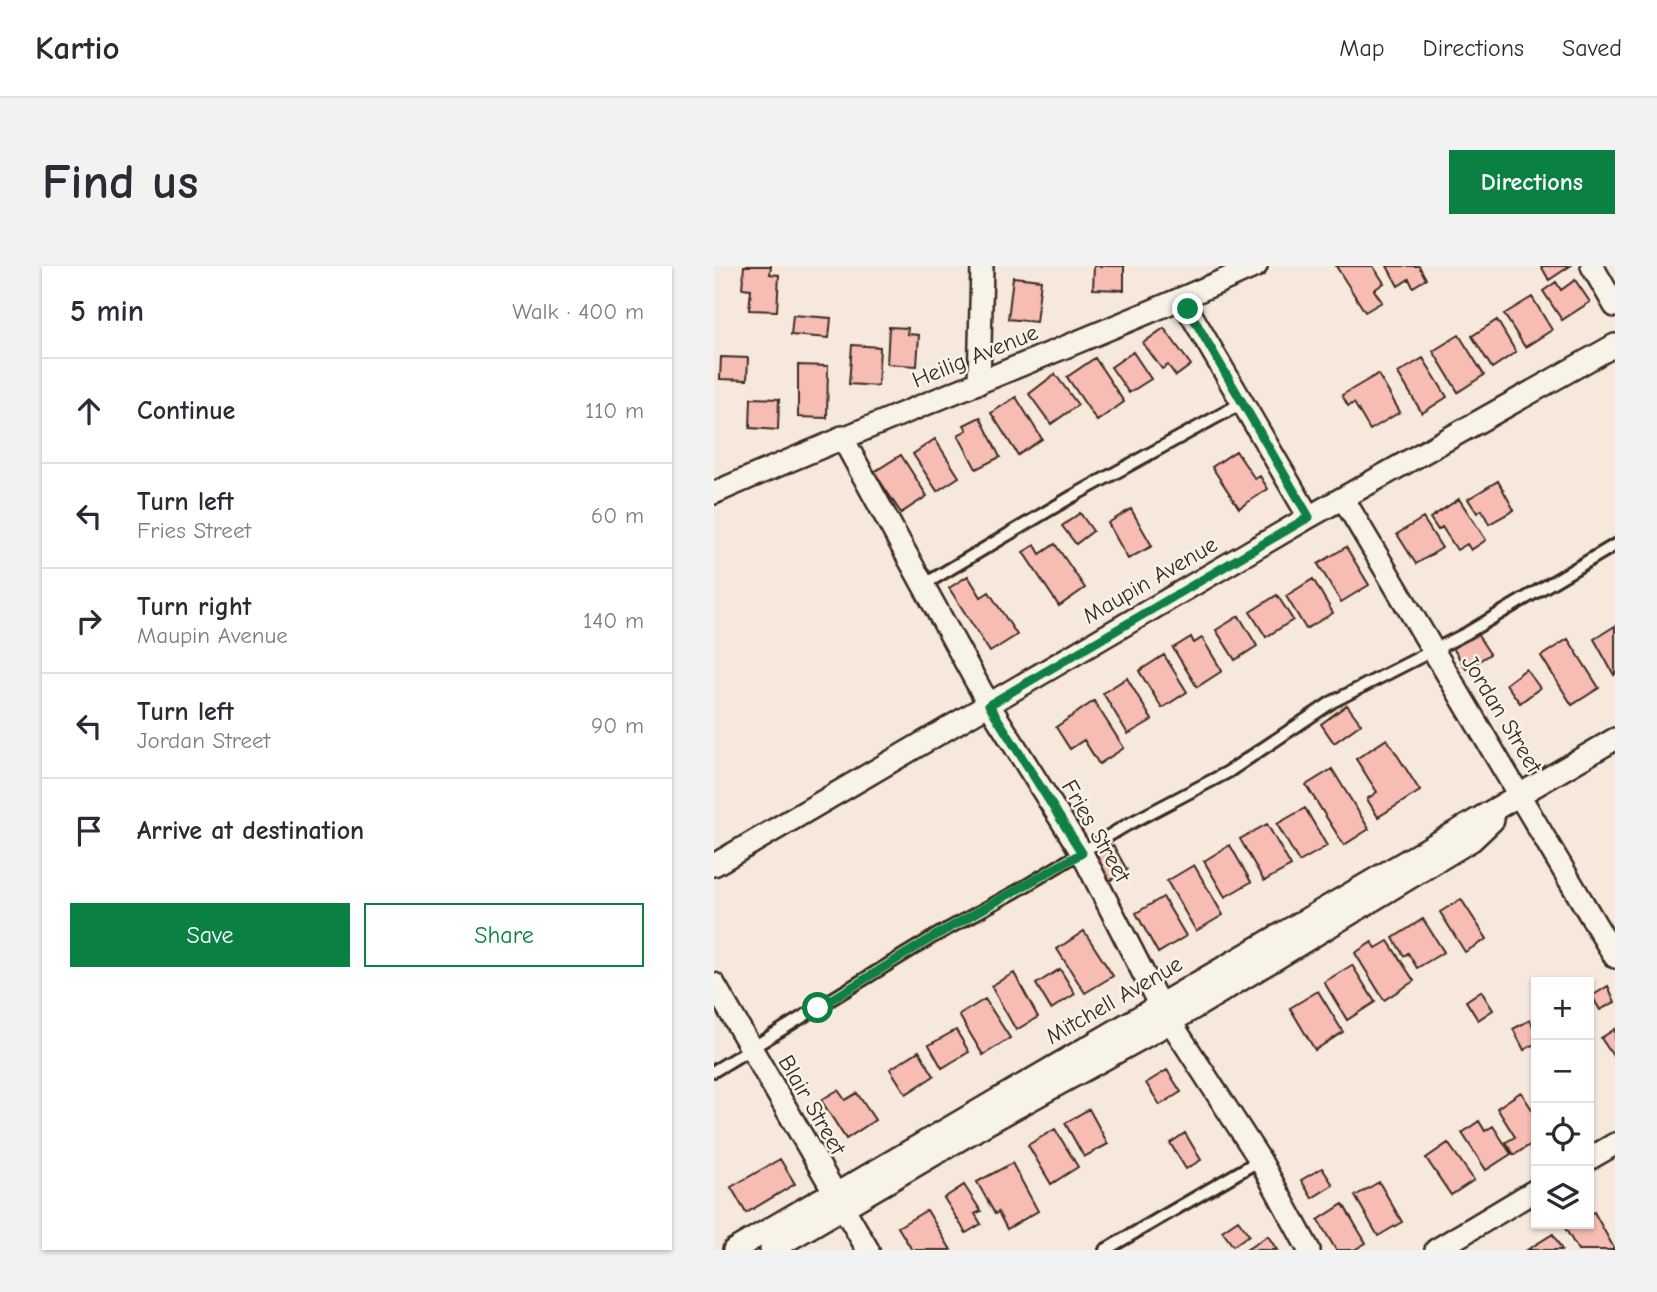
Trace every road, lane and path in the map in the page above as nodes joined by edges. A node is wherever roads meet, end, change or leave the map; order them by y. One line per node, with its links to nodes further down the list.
1 (982, 266): 7 (street)
2 (1256, 266): 4 (street, Heilig Avenue)
3 (1592, 266): 5 (street)
4 (1182, 299): 7 (street, Heilig Avenue); 8 (street)
5 (1615, 306)
6 (1615, 345): 11 (street, Maupin Avenue)
7 (979, 383): 9 (street, Heilig Avenue)
8 (1242, 403): 12 (street); 14 (lane)
9 (842, 436): 10 (street, Heilig Avenue); 14 (street, Fries Street)
10 (714, 493)
11 (1343, 498): 12 (street, Maupin Avenue); 15 (street, Jordan Street)
12 (1309, 517): 16 (street, Maupin Avenue)
13 (1615, 545): 15 (lane)
14 (923, 585): 16 (street, Fries Street)
15 (1432, 650): 18 (street, Jordan Street); 19 (lane)
16 (989, 705): 19 (street, Fries Street); 20 (street, Maupin Avenue)
17 (1615, 739): 18 (street, Mitchell Avenue)
18 (1520, 795): 21 (street, Jordan Street); 23 (street, Mitchell Avenue); 24 (street, Mitchell Avenue)
19 (1082, 853): 23 (street, Fries Street); 25 (lane)
20 (714, 865)
21 (1615, 957)
22 (714, 984): 25 (street, Blair Street)
23 (1159, 1004): 24 (street, Fries Street); 31 (street, Mitchell Avenue)
24 (1171, 1022): 29 (street, Fries Street); 31 (street, Mitchell Avenue)
25 (750, 1050): 26 (lane); 31 (street, Blair Street)
26 (714, 1071)
27 (1615, 1144): 28 (street)
28 (1594, 1156)
29 (1260, 1160): 35 (lane); 36 (street, Fries Street)
30 (1531, 1194): 37 (street)
31 (840, 1201): 32 (street, Mitchell Avenue); 33 (street, Mitchell Avenue); 34 (street, Blair Street)
32 (734, 1250)
33 (771, 1250)
34 (868, 1250)
35 (1105, 1250)
36 (1309, 1250)
37 (1436, 1250)

